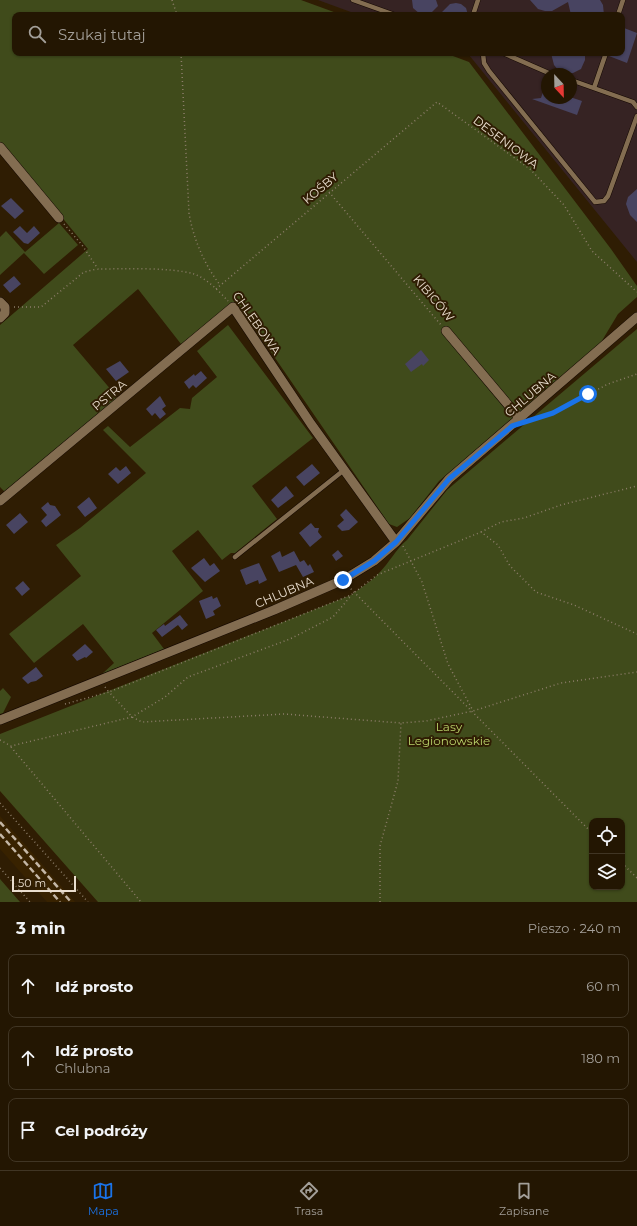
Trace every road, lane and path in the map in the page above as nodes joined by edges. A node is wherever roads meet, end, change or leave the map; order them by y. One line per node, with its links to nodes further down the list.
1 (172, 0): 5 (path)
2 (353, 0): 6 (lane)
3 (478, 0): 7 (lane)
4 (623, 0): 8 (lane)
5 (176, 12)
6 (387, 12)
7 (474, 12)
8 (619, 12)
9 (181, 56): 23 (path)
10 (483, 56): 18 (lane)
11 (510, 56): 13 (lane)
12 (605, 56): 15 (lane)
13 (541, 70)
14 (577, 82): 15 (lane)
15 (594, 88): 17 (lane)
16 (437, 102): 20 (path, KOŚBY); 25 (path, DESENIOWA)
17 (637, 107)
18 (637, 116)
19 (0, 147): 21 (street)
20 (329, 192): 23 (path, KOŚBY); 30 (path, KIBICÓW)
21 (59, 218): 22 (path)
22 (98, 269): 24 (path, CHLEBOWA); 26 (path)
23 (220, 285): 24 (path, KOŚBY)
24 (216, 289): 27 (path, CHLEBOWA)
25 (637, 292)
26 (2, 305): 29 (street)
27 (233, 307): 33 (street, CHLEBOWA); 35 (street, PSTRA)
28 (637, 317): 32 (street, CHLUBNA)
29 (0, 318)
30 (446, 330): 32 (street, KIBICÓW)
31 (637, 374): 32 (path)
32 (524, 420): 37 (street, CHLUBNA)
33 (344, 470): 37 (street, CHLEBOWA); 38 (lane)
34 (637, 486): 36 (path)
35 (0, 501)
36 (481, 532): 39 (path); 43 (path)
37 (397, 540): 39 (path); 40 (street, CHLUBNA)
38 (235, 558)
39 (411, 561): 41 (path); 47 (path)
40 (343, 580): 41 (path); 49 (street, CHLUBNA)
41 (355, 592): 42 (path); 47 (path)
42 (351, 595): 45 (path); 48 (path)
43 (637, 634)
44 (637, 672): 47 (path)
45 (109, 692): 46 (path); 48 (path)
46 (63, 705)
47 (473, 711): 50 (path); 54 (path)
48 (132, 717): 50 (path); 52 (path)
49 (0, 720)
50 (401, 723): 61 (path)
51 (0, 740): 52 (path)
52 (11, 746): 60 (path)
53 (0, 803): 59 (path)
54 (589, 830)
55 (625, 866): 57 (path)
56 (0, 868): 58 (path)
57 (637, 878)
58 (30, 902)
59 (88, 902)
60 (140, 902)
61 (380, 902)

